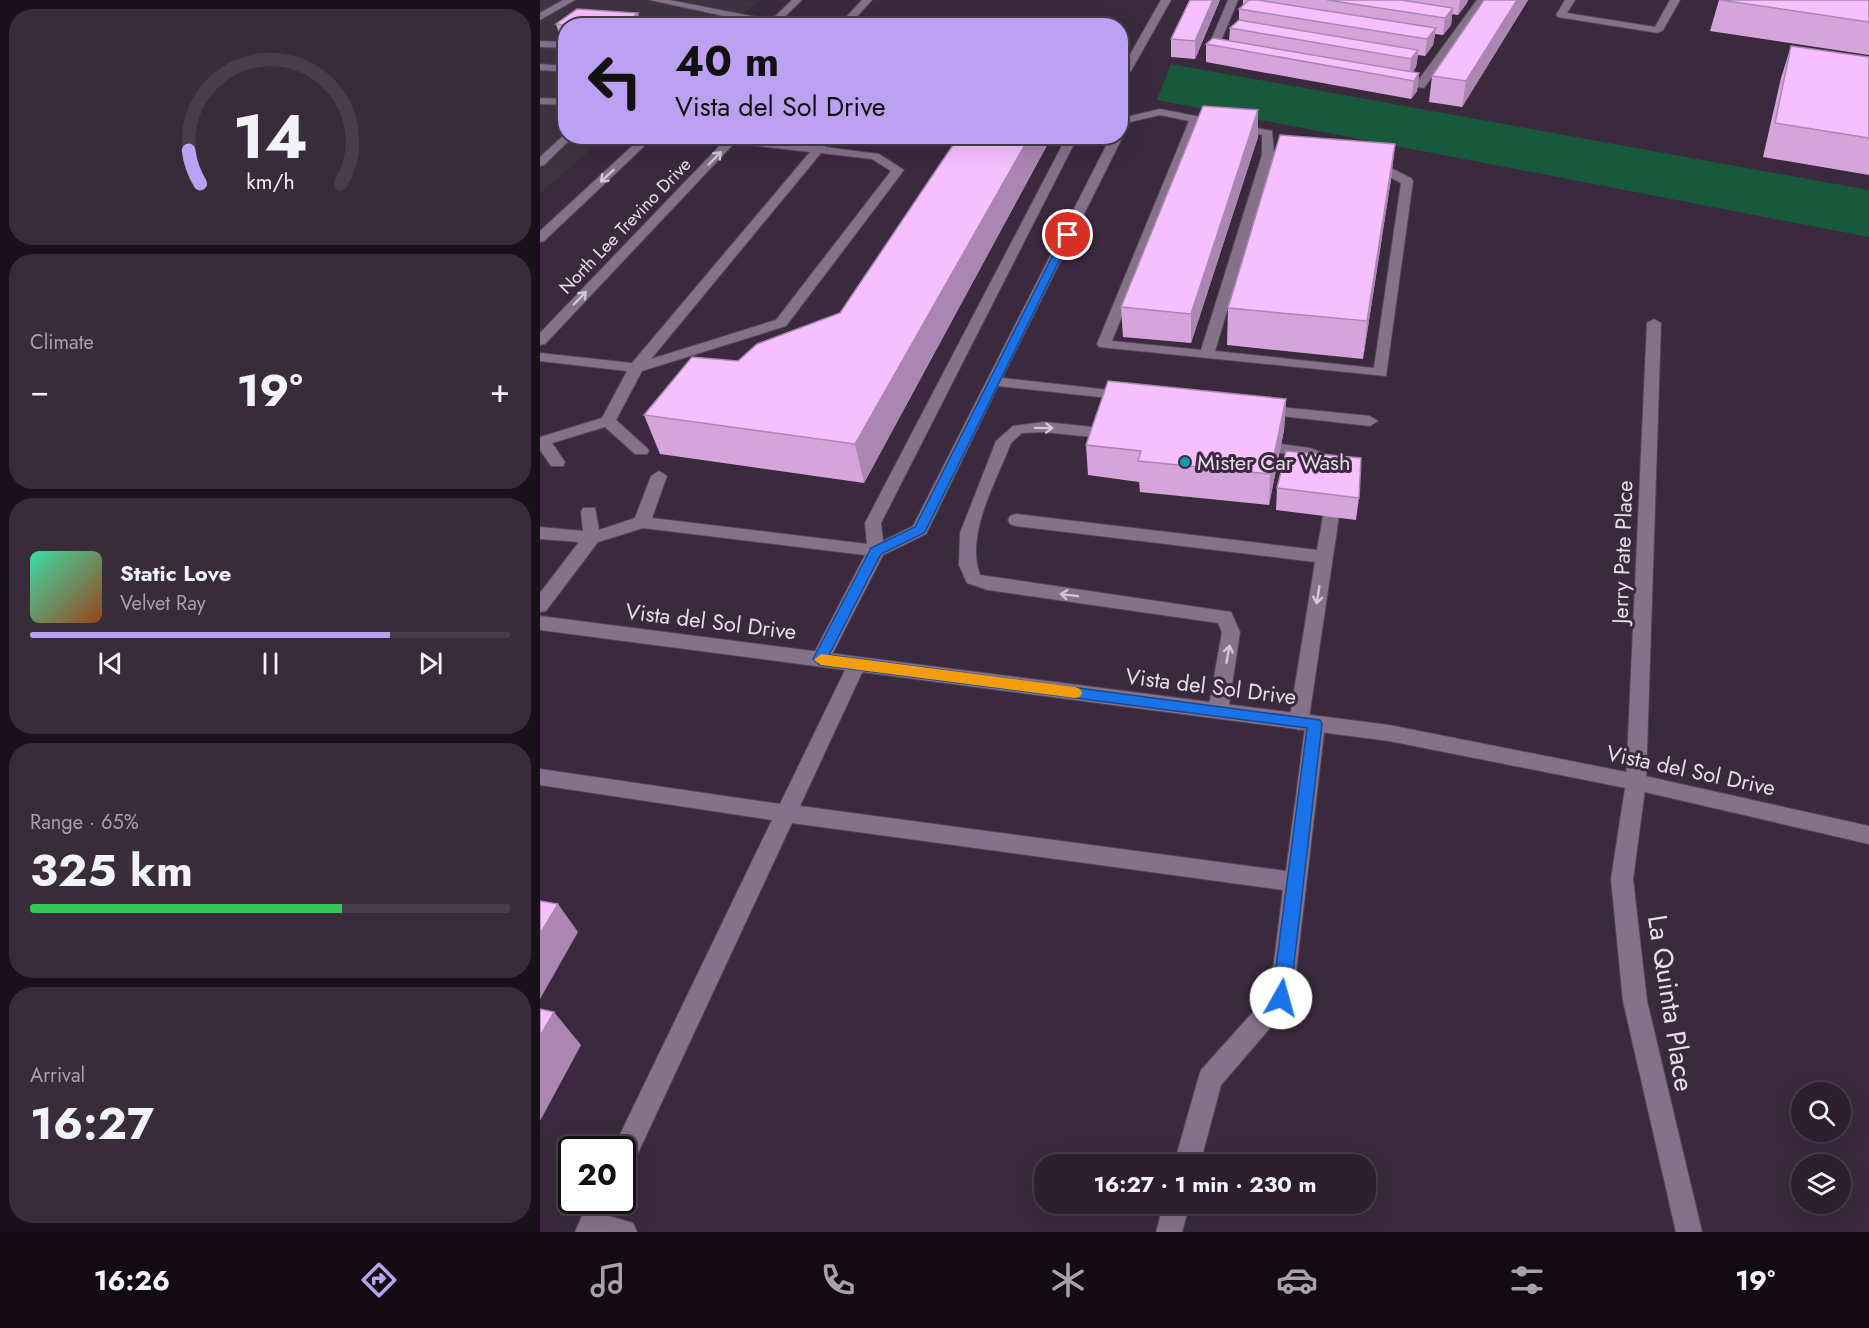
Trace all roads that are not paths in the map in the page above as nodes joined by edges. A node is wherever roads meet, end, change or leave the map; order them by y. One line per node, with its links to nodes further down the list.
1 (570, 0): 10 (main road)
2 (655, 0): 11 (main road)
3 (797, 0): 12 (main road)
4 (867, 0): 13 (main road)
5 (1166, 0): 18 (main road)
6 (1233, 0): 16 (main road)
7 (1482, 0): 20 (main road)
8 (1570, 0): 9 (main road)
9 (1674, 0)
10 (540, 17)
11 (727, 18)
12 (777, 18)
13 (850, 18)
14 (540, 44): 15 (main road)
15 (558, 45)
16 (1235, 54)
17 (540, 67): 19 (main road)
18 (1128, 67)
19 (558, 68)
20 (1385, 80)
21 (540, 100): 22 (main road)
22 (558, 101)
23 (1195, 118): 24 (main road); 32 (main road); 39 (main road)
24 (1128, 120)
25 (560, 144): 34 (main road)
26 (641, 144): 36 (main road, North Lee Trevino Drive, one-way to 36)
27 (728, 144): 38 (main road, North Lee Trevino Drive, one-way to 27)
28 (817, 144): 41 (main road)
29 (827, 144): 41 (main road)
30 (1068, 144): 60 (main road)
31 (1113, 144): 42 (main road)
32 (1268, 155): 33 (main road); 39 (main road)
33 (1314, 161)
34 (540, 162)
35 (1360, 166): 39 (main road)
36 (540, 238)
37 (1654, 323): 69 (main road, Jerry Pate Place)
38 (540, 341)
39 (1207, 355)
40 (540, 357): 41 (main road)
41 (636, 368): 45 (main road)
42 (993, 381): 43 (main road); 60 (main road)
43 (1146, 398)
44 (1240, 408): 46 (main road)
45 (608, 421): 48 (main road); 50 (main road)
46 (1370, 421)
47 (1101, 433): 66 (main road, one-way to 47)
48 (541, 443): 51 (main road)
49 (1280, 449): 53 (main road)
50 (641, 451)
51 (556, 462)
52 (659, 476): 57 (main road)
53 (1338, 477)
54 (589, 512): 59 (main road)
55 (1331, 516): 61 (main road)
56 (1016, 520): 61 (main road)
57 (642, 522): 59 (main road); 60 (main road)
58 (540, 533): 59 (main road)
59 (592, 538): 62 (main road)
60 (876, 551): 64 (main road)
61 (1324, 557): 67 (main road, one-way to 67)
62 (540, 606)
63 (540, 623): 64 (main road, Vista del Sol Drive)
64 (820, 659): 65 (main road, Vista del Sol Drive)
65 (857, 664): 66 (main road, Vista del Sol Drive); 70 (main road)
66 (1218, 711): 67 (main road, Vista del Sol Drive)
67 (1307, 723): 69 (main road, Vista del Sol Drive); 72 (main road)
68 (540, 777): 70 (main road)
69 (1635, 782): 71 (main road, Vista del Sol Drive); 80 (main road, La Quinta Place)
70 (784, 813): 72 (main road); 73 (main road)
71 (1869, 835)
72 (1294, 882): 74 (main road)
73 (633, 1136)
74 (1190, 1154)
75 (596, 1214): 77 (main road)
76 (1174, 1214): 79 (main road)
77 (589, 1229): 78 (main road)
78 (624, 1232)
79 (1169, 1232)
80 (1689, 1232)

